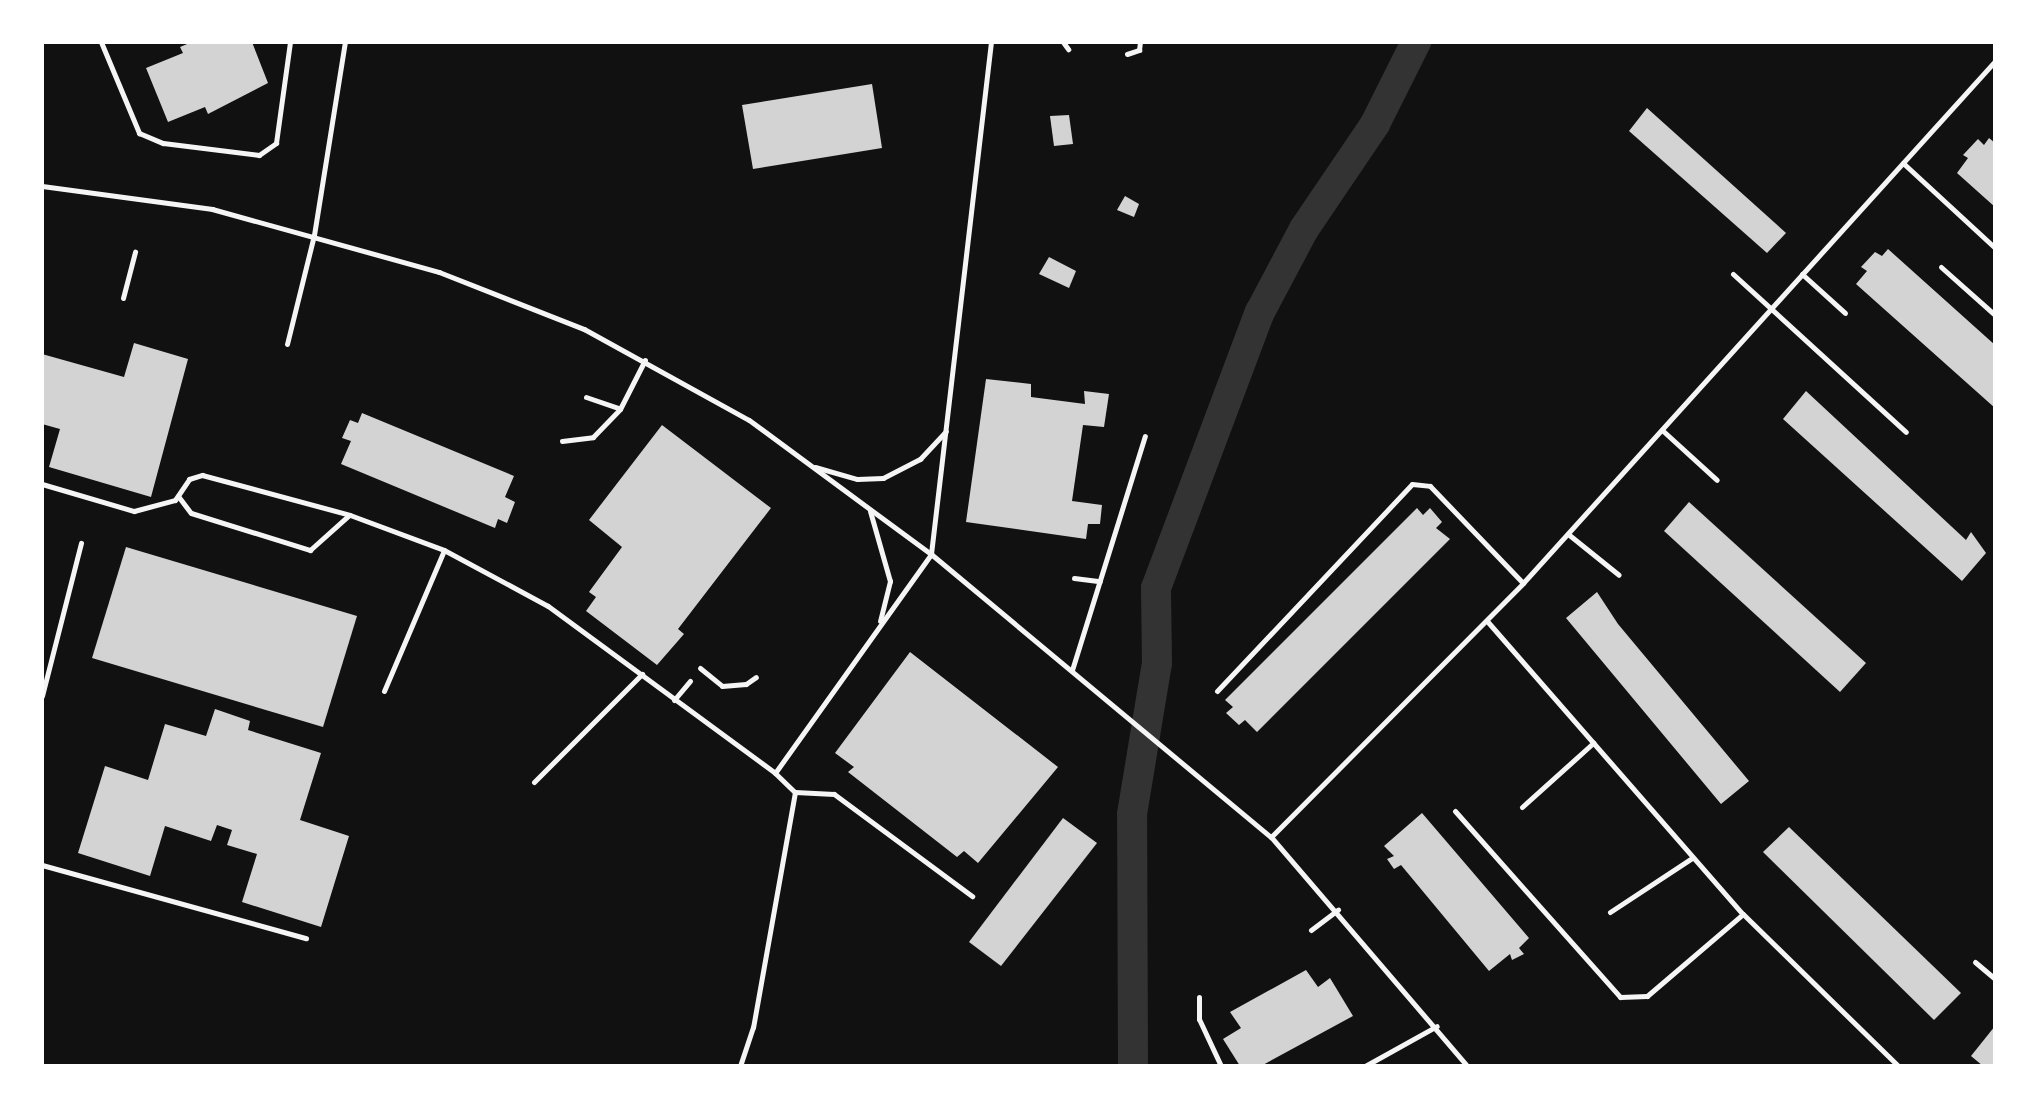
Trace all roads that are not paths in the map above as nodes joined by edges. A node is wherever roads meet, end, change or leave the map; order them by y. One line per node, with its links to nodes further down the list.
1 (101, 42): 2 (lane)
2 (290, 42)
3 (345, 42): 12 (lane)
4 (991, 42): 27 (lane)
5 (1063, 42): 7 (lane)
6 (1140, 42): 8 (lane)
7 (1068, 49)
8 (1127, 54)
9 (1995, 61): 10 (lane)
10 (1903, 163): 13 (lane); 17 (lane)
11 (42, 186): 12 (lane)
12 (314, 235): 22 (lane); 23 (lane)
13 (1995, 248)
14 (135, 252): 18 (lane)
15 (1941, 267): 21 (lane)
16 (1733, 274): 19 (lane)
17 (1802, 274): 19 (lane); 20 (lane)
18 (123, 298)
19 (1772, 307): 26 (lane); 28 (lane)
20 (1845, 313)
21 (1995, 315)
22 (287, 344)
23 (645, 360): 25 (lane); 31 (lane)
24 (586, 397): 25 (lane)
25 (620, 409): 30 (lane)
26 (1662, 430): 32 (lane); 37 (lane)
27 (946, 431): 31 (lane); 40 (lane)
28 (1906, 432)
29 (1145, 436): 43 (lane)
30 (562, 441)
31 (811, 465): 35 (lane)
32 (1717, 480)
33 (42, 484): 34 (lane)
34 (178, 496): 36 (lane); 36 (lane)
35 (869, 508): 40 (lane); 46 (lane)
36 (350, 515): 39 (lane)
37 (1568, 534): 41 (lane); 44 (lane)
38 (81, 543): 54 (lane)
39 (444, 550): 49 (lane); 52 (lane)
40 (931, 554): 46 (lane); 48 (lane)
41 (1619, 575)
42 (1074, 578): 43 (lane)
43 (1100, 581): 48 (lane)
44 (1523, 583): 45 (lane); 53 (lane)
45 (1487, 621): 56 (lane); 62 (lane)
46 (877, 629): 57 (lane)
47 (700, 668): 50 (lane)
48 (1072, 670): 62 (lane)
49 (642, 674): 55 (lane); 58 (lane)
50 (756, 677)
51 (690, 681): 55 (lane)
52 (384, 691)
53 (1217, 691)
54 (42, 696)
55 (674, 700): 57 (lane)
56 (1593, 743): 60 (lane); 63 (lane)
57 (775, 773): 59 (lane)
58 (534, 782)
59 (795, 792): 65 (lane); 75 (lane)
60 (1522, 807)
61 (1455, 811): 68 (lane)
62 (1271, 837): 66 (lane)
63 (1692, 858): 67 (lane); 68 (lane)
64 (42, 865): 70 (lane)
65 (972, 896)
66 (1338, 910): 69 (lane); 74 (lane)
67 (1610, 912)
68 (1743, 914): 79 (lane)
69 (1311, 930)
70 (306, 938)
71 (1975, 962): 72 (lane)
72 (1995, 979)
73 (1199, 997): 76 (lane)
74 (1437, 1026): 77 (lane); 78 (lane)
75 (740, 1066)
76 (1221, 1066)
77 (1365, 1066)
78 (1467, 1066)
79 (1898, 1066)

